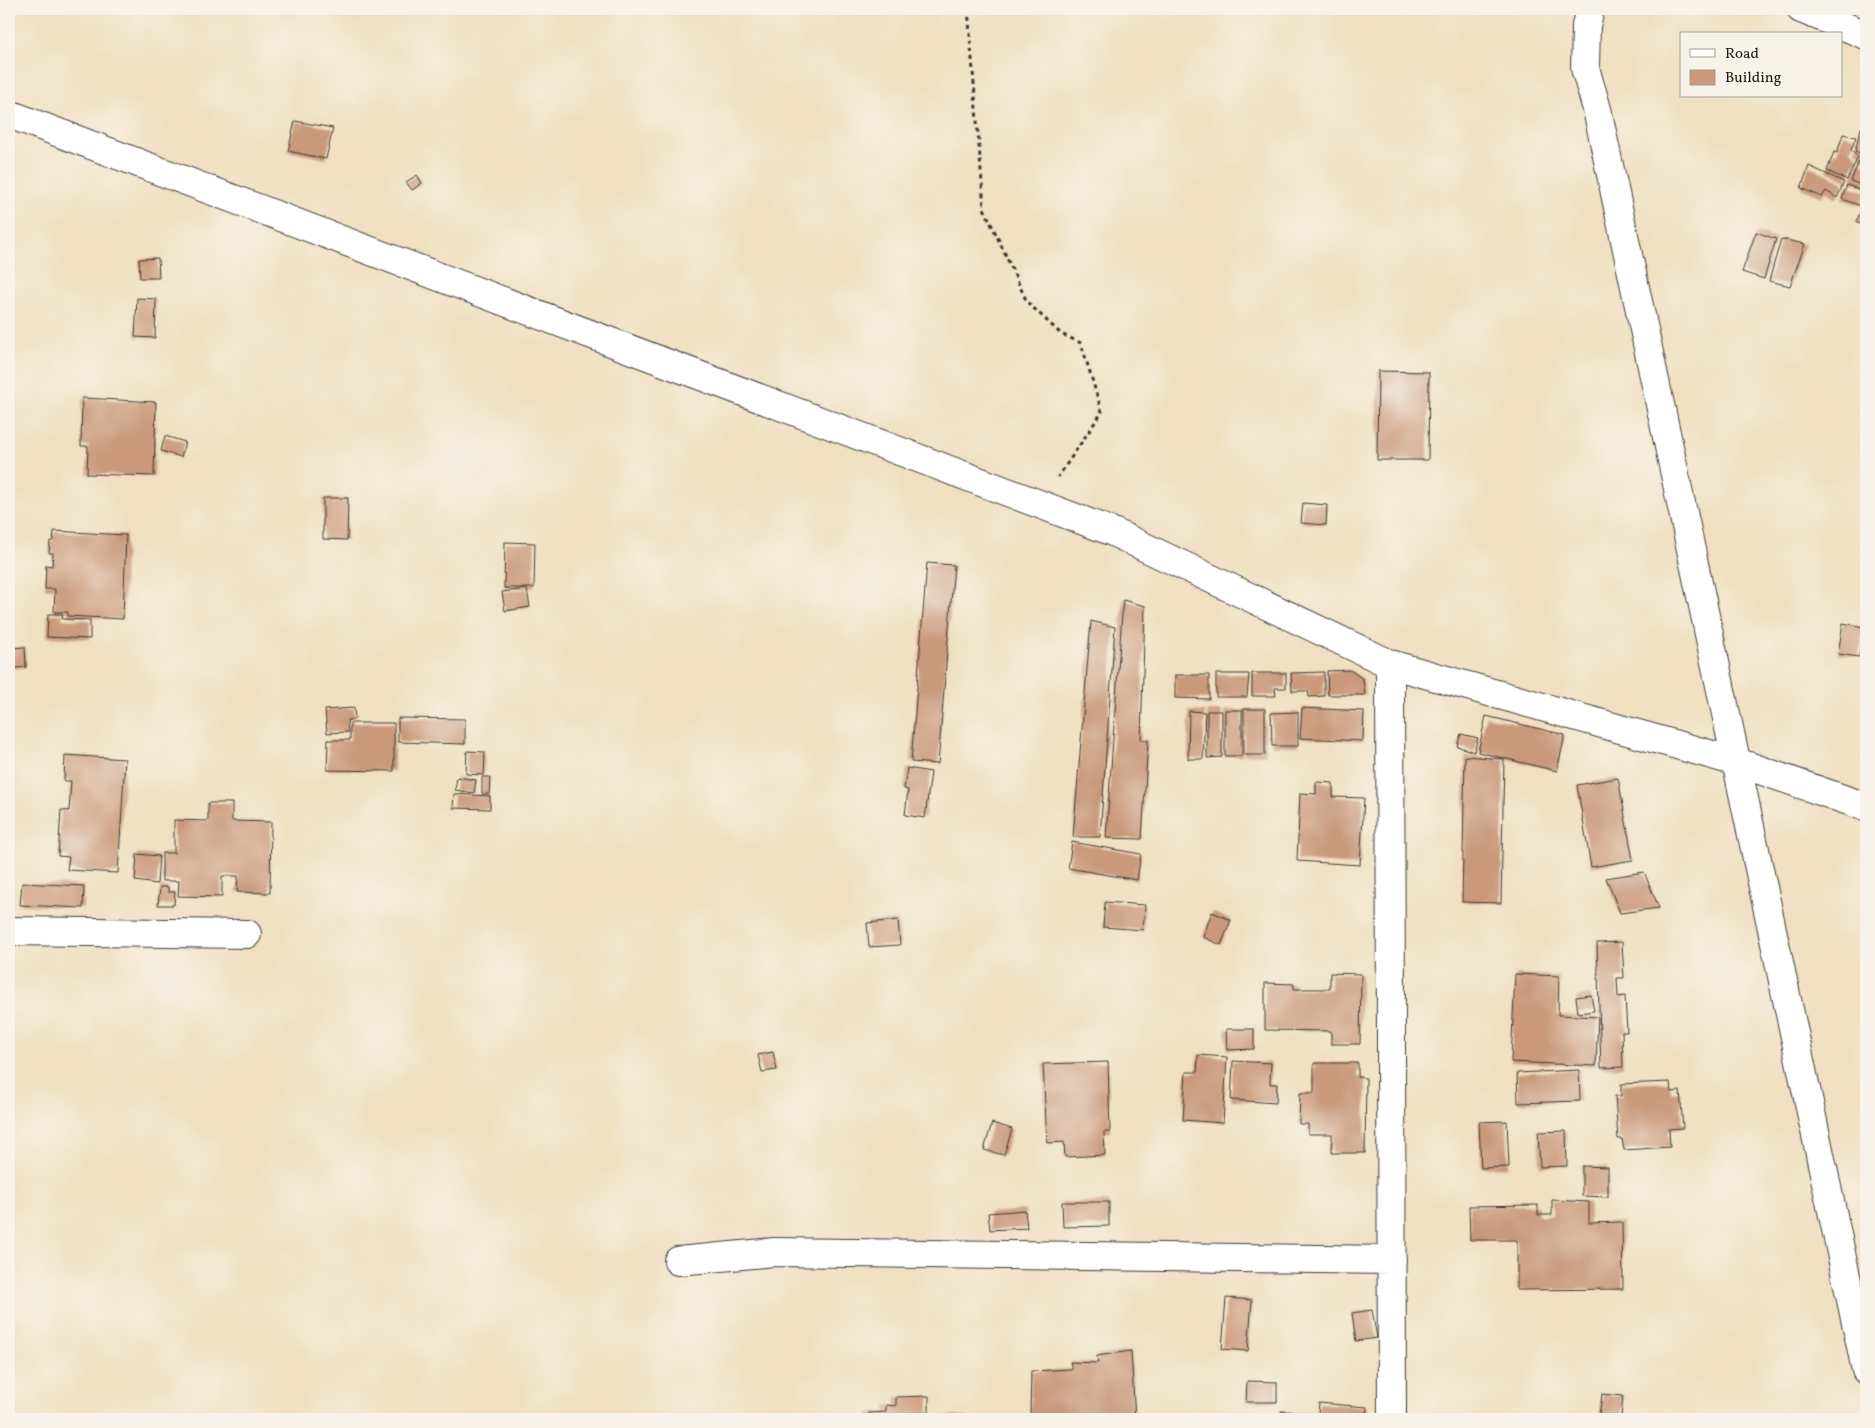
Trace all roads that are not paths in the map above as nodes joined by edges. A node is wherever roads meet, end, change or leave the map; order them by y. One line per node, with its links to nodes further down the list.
1 (1590, 9): 6 (street)
2 (1801, 9): 3 (street)
3 (1866, 34)
4 (9, 114): 5 (street)
5 (1390, 664): 6 (street); 10 (street)
6 (1737, 762): 7 (street); 12 (street)
7 (1866, 807)
8 (9, 930): 9 (street)
9 (247, 934)
10 (1392, 1260): 11 (street); 13 (street)
11 (678, 1261)
12 (1866, 1367)
13 (1392, 1419)

